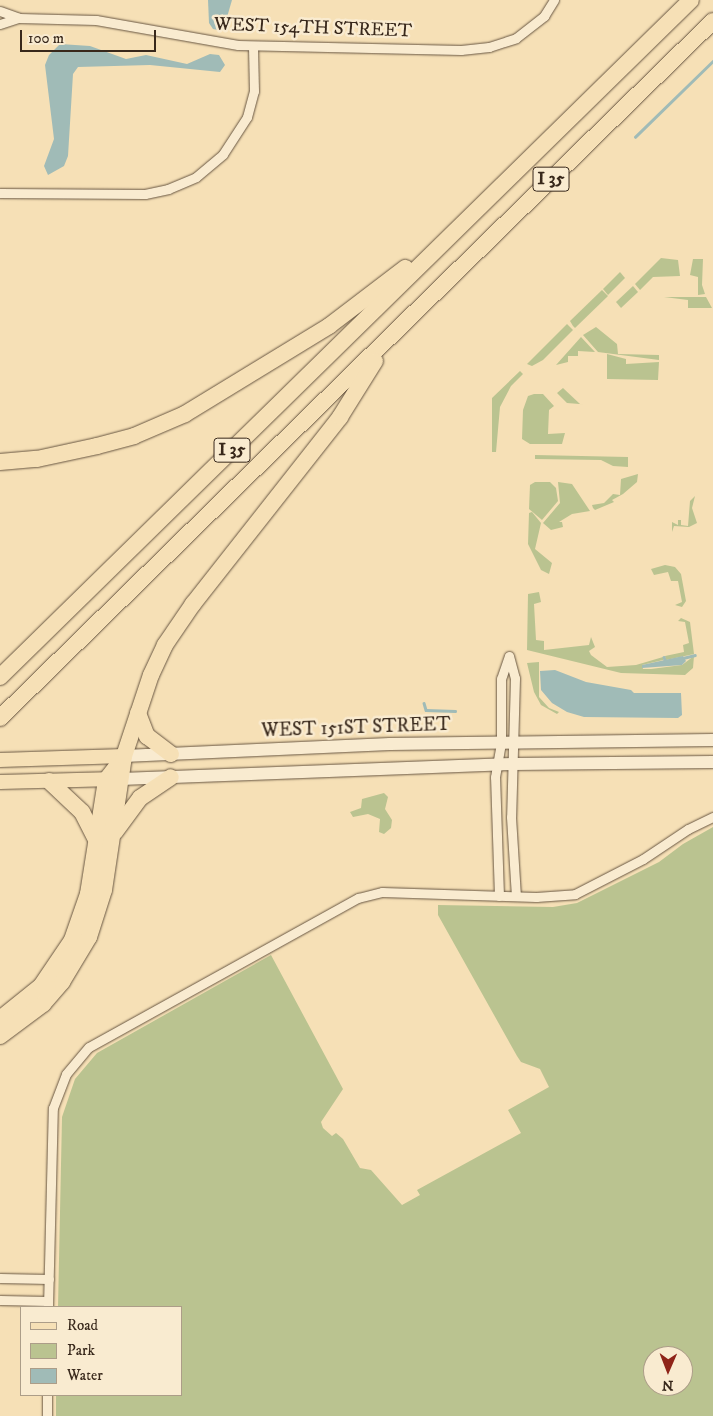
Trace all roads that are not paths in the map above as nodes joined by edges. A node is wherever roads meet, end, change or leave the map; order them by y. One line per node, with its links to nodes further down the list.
1 (554, 0): 7 (street, WEST 154TH STREET)
2 (691, 0): 9 (highway, I 35)
3 (0, 11): 4 (street, WEST 154TH STREET)
4 (19, 18): 6 (street, WEST 154TH STREET); 7 (street, WEST 154TH STREET)
5 (713, 20): 10 (highway, I 35)
6 (0, 24)
7 (254, 46): 8 (street)
8 (0, 193)
9 (464, 222): 11 (highway); 12 (highway, I 35)
10 (390, 338): 13 (highway); 14 (highway, I 35)
11 (0, 462)
12 (0, 677)
13 (138, 713): 18 (highway); 19 (highway)
14 (0, 718)
15 (713, 740): 17 (main road, WEST 151ST STREET)
16 (501, 742): 17 (main road, WEST 151ST STREET); 17 (street); 18 (main road, WEST 151ST STREET); 22 (street)
17 (515, 743): 23 (street)
18 (171, 754): 19 (main road, WEST 151ST STREET)
19 (124, 756): 20 (main road, WEST 151ST STREET); 25 (highway)
20 (0, 760)
21 (713, 762): 23 (main road)
22 (496, 764): 23 (main road); 24 (main road); 31 (street)
23 (513, 764): 32 (street)
24 (170, 777): 25 (main road); 29 (highway)
25 (114, 779): 26 (main road); 29 (highway); 30 (highway)
26 (49, 781): 27 (main road); 30 (highway)
27 (0, 782)
28 (713, 817): 32 (street)
29 (112, 836): 34 (highway)
30 (97, 842): 33 (highway)
31 (500, 896): 32 (street); 36 (street)
32 (516, 896)
33 (0, 1019)
34 (0, 1036)
35 (0, 1278): 36 (street)
36 (49, 1279): 38 (street)
37 (0, 1300): 38 (street)
38 (48, 1304)
39 (48, 1396): 40 (street)
40 (48, 1416)

